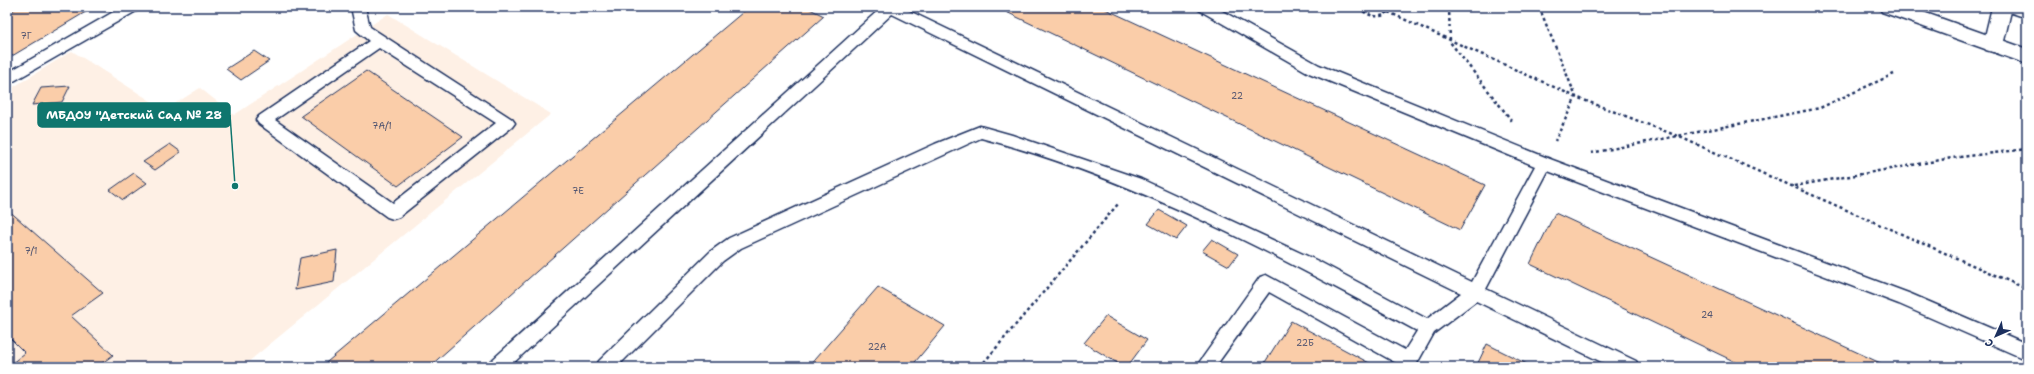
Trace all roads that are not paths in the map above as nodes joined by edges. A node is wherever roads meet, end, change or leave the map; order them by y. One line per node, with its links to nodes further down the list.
1 (132, 7): 12 (lane)
2 (358, 7): 9 (lane)
3 (889, 7): 14 (lane); 18 (lane)
4 (1204, 7): 13 (lane)
5 (1888, 7): 10 (main road)
6 (2002, 7): 10 (main road)
7 (2016, 7): 8 (main road)
8 (2027, 11)
9 (379, 41): 9 (lane)
10 (1993, 45): 11 (main road)
11 (2027, 57)
12 (7, 80)
13 (1544, 163): 14 (lane); 16 (lane)
14 (1476, 291): 15 (lane); 21 (lane)
15 (1428, 328): 17 (lane); 19 (lane)
16 (2027, 352)
17 (1407, 364): 20 (lane)
18 (497, 367)
19 (605, 367)
20 (1205, 367)
21 (1630, 367)

